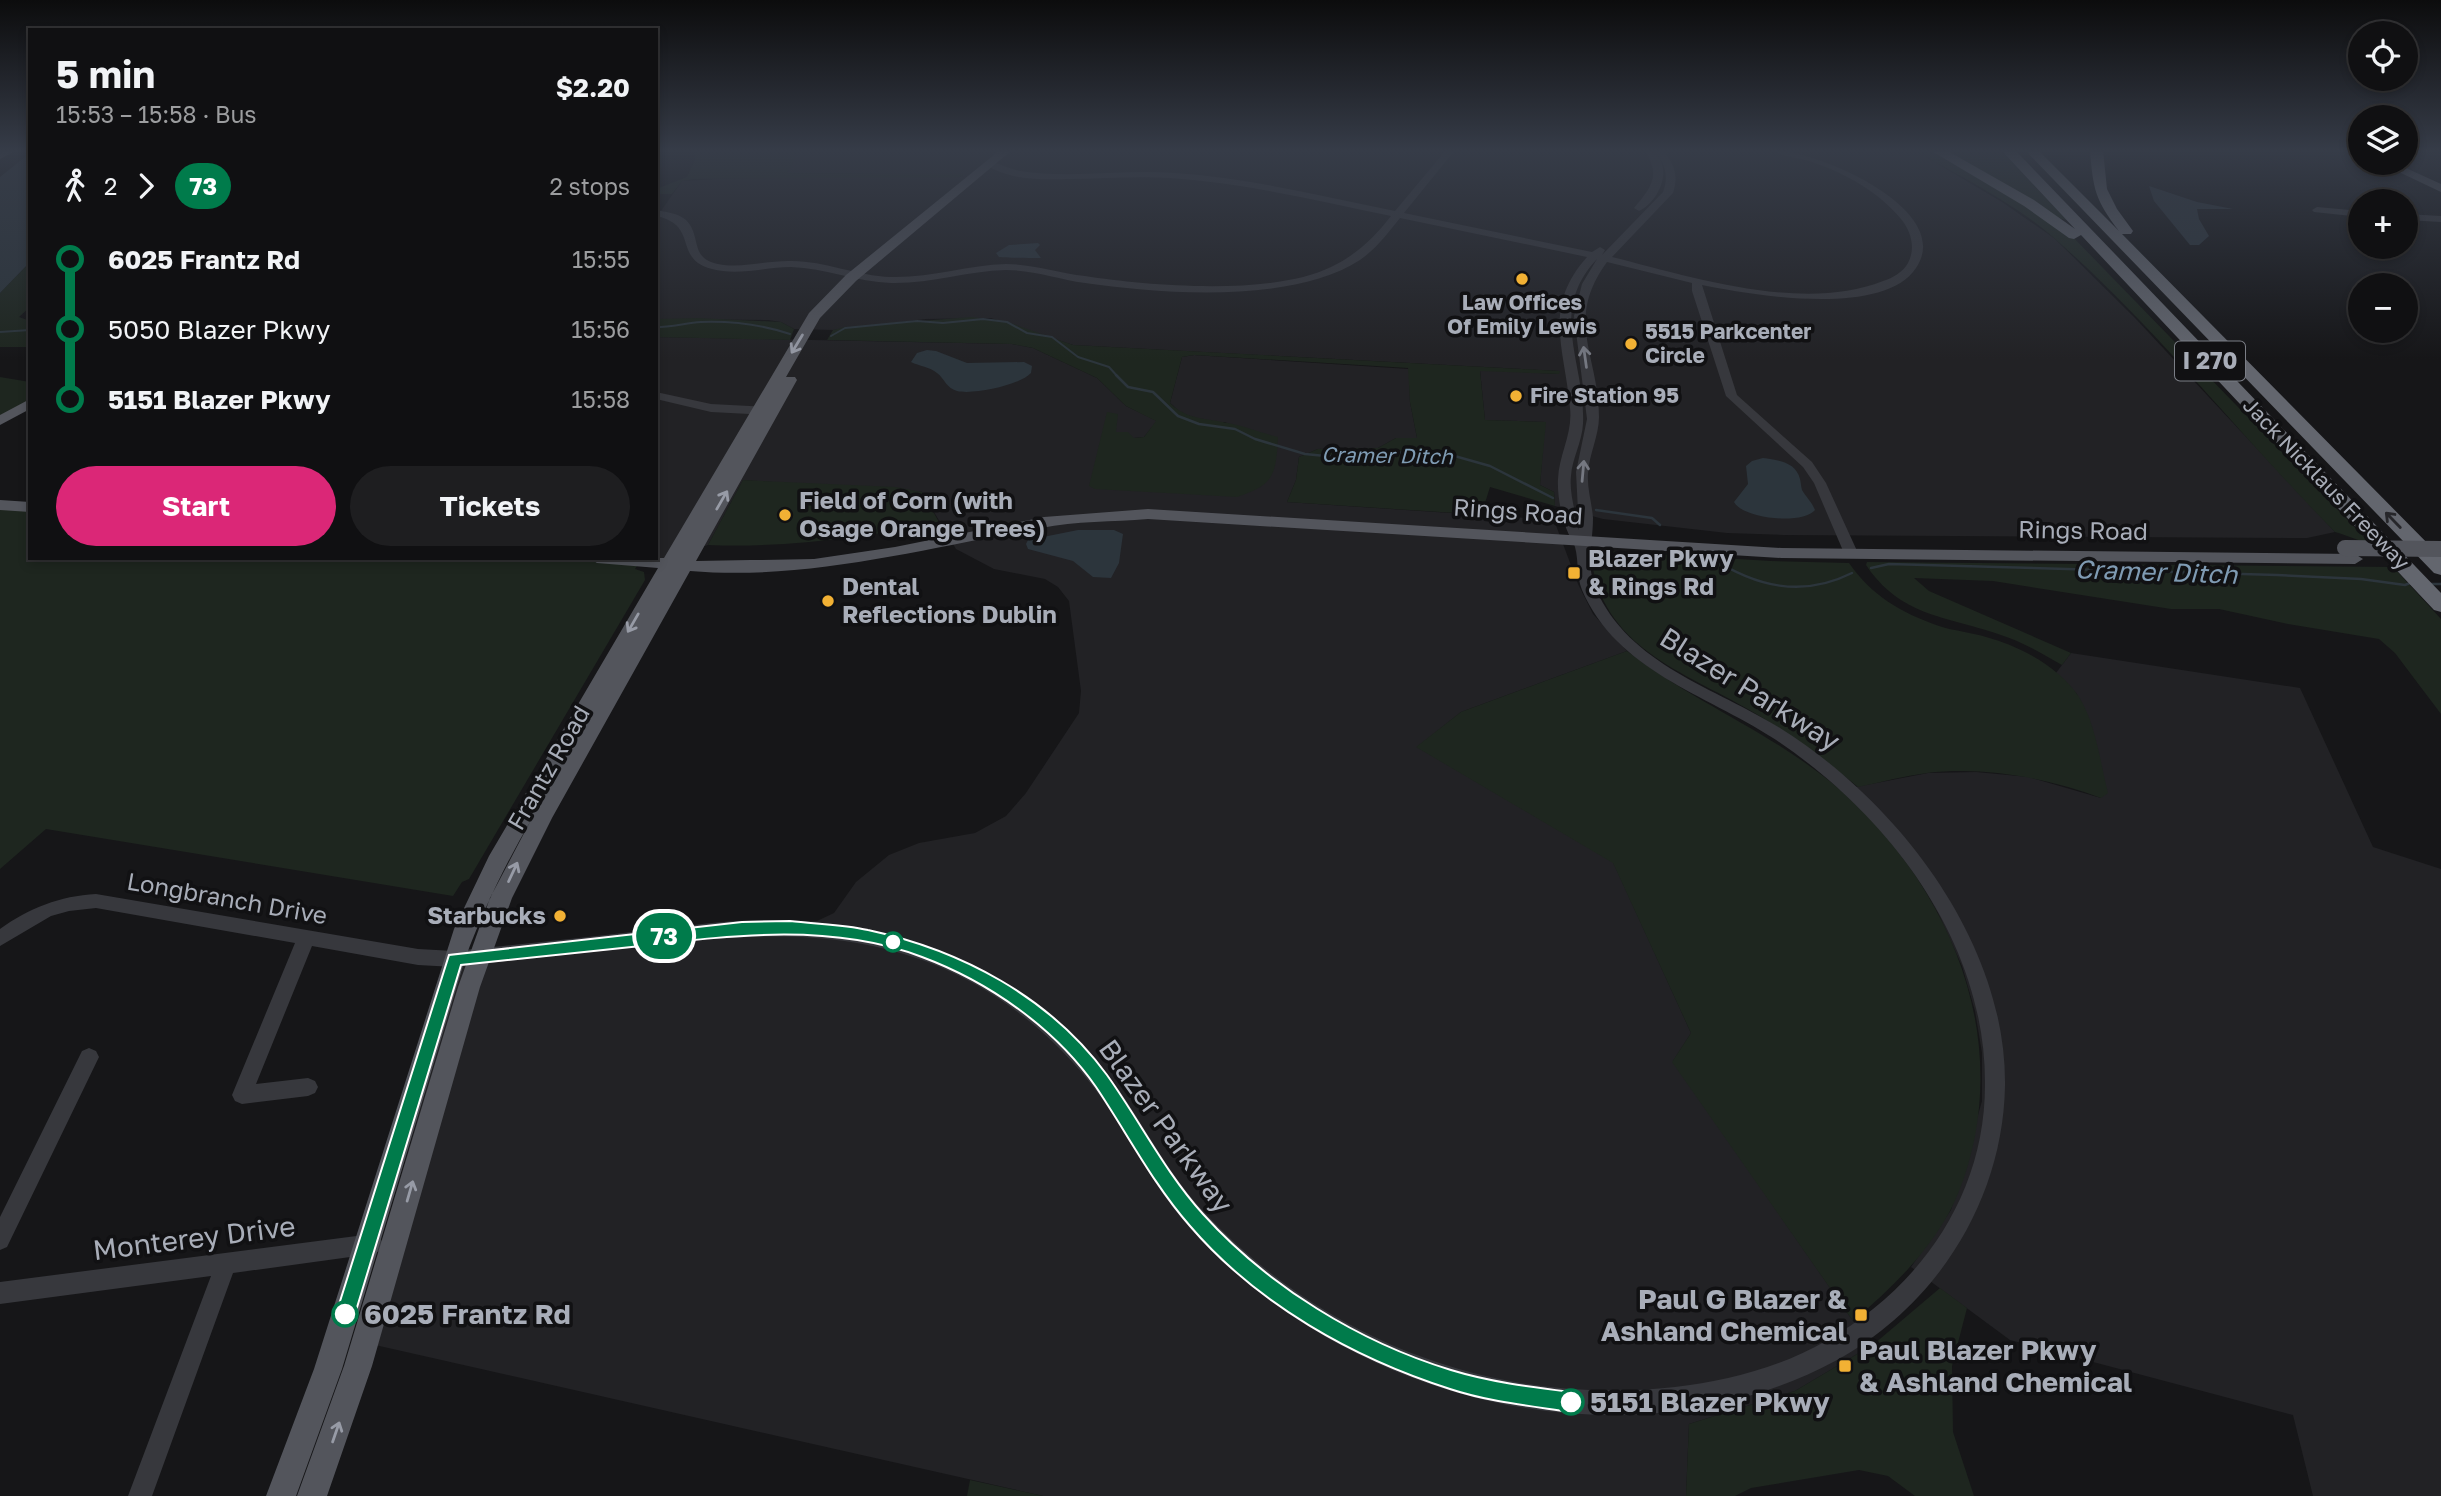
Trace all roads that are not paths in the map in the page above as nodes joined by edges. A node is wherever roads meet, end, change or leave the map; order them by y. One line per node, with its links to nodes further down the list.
1 (681, 220): 13 (street)
2 (929, 220): 13 (main road, Frantz Road)
3 (1393, 220): 13 (street)
4 (1420, 220): 12 (street)
5 (1630, 220): 12 (street, Blazer Parkway)
6 (1640, 220): 12 (street, Blazer Parkway)
7 (1906, 220): 14 (street)
8 (2055, 220): 17 (highway)
9 (2075, 220): 17 (highway, Jack Nicklaus Freeway / I 270)
10 (2100, 220): 15 (highway, Jack Nicklaus Freeway / I 270)
11 (2118, 220): 15 (highway)
12 (1600, 257): 14 (street); 23 (street, Blazer Parkway)
13 (862, 275): 19 (main road, Frantz Road)
14 (1697, 281): 24 (street)
15 (2188, 310): 29 (highway, Jack Nicklaus Freeway / I 270, one-way to 15)
16 (658, 395): 19 (street)
17 (2246, 399): 30 (highway, Jack Nicklaus Freeway / I 270)
18 (28, 404): 20 (main road)
19 (765, 411): 27 (main road, Frantz Road)
20 (0, 421)
21 (0, 505): 22 (main road)
22 (27, 505)
23 (1580, 534): 24 (main road, Rings Road); 27 (main road, Rings Road); 34 (street, Blazer Parkway)
24 (1848, 549): 26 (main road, Rings Road)
25 (2441, 549): 26 (main road, Rings Road, bridge)
26 (2350, 553): 28 (main road, Rings Road)
27 (674, 558): 34 (main road, Frantz Road, one-way to 27); 34 (main road, Frantz Road, one-way to 34)
28 (2441, 560)
29 (2441, 569)
30 (2411, 573): 31 (highway, Jack Nicklaus Freeway / I 270)
31 (2439, 603)
32 (307, 938): 33 (street, Longbranch Drive); 34 (street, Longbranch Drive); 36 (street)
33 (0, 939)
34 (466, 959): 38 (main road, Frantz Road, one-way to 34); 39 (main road, Frantz Road)
35 (89, 1057): 37 (street)
36 (308, 1087)
37 (0, 1240)
38 (395, 1242): 39 (street, Monterey Drive); 44 (main road, Frantz Road, one-way to 38)
39 (367, 1244): 40 (street, Monterey Drive); 42 (main road, Frantz Road)
40 (226, 1264): 41 (street, Monterey Drive); 43 (street)
41 (0, 1293)
42 (290, 1488)
43 (140, 1496)
44 (312, 1496)

